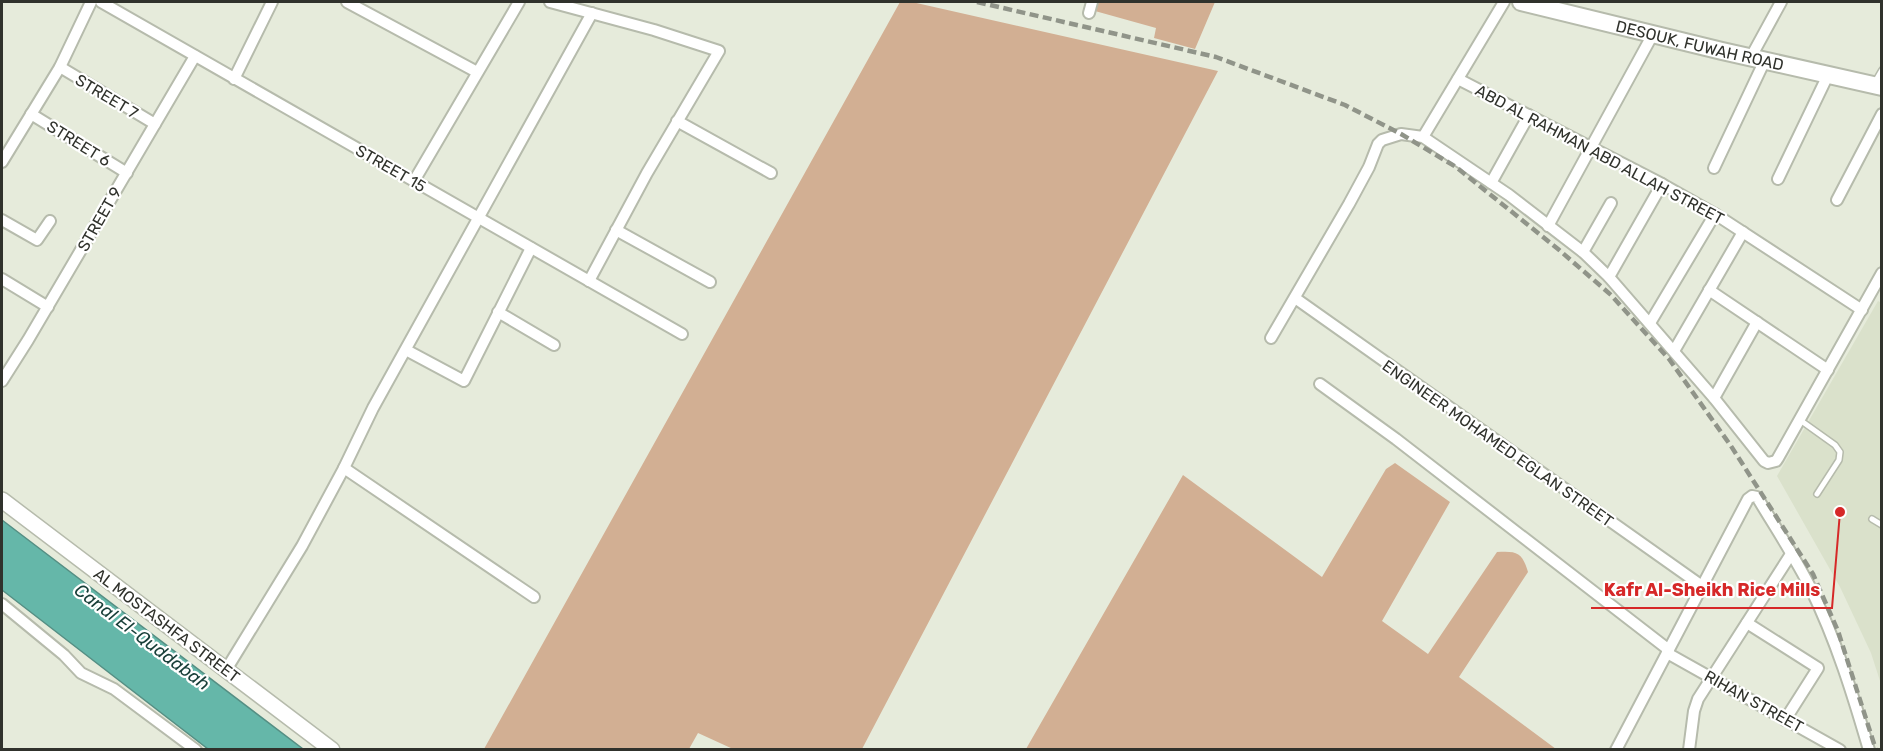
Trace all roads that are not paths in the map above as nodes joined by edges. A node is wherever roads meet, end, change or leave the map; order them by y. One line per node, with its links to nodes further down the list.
1 (91, 2): 17 (street)
2 (100, 2): 15 (street, STREET 15)
3 (272, 2): 21 (street)
4 (347, 2): 19 (street)
5 (519, 2): 19 (street)
6 (550, 2): 12 (street)
7 (1092, 2): 13 (street)
8 (1504, 2): 22 (street)
9 (1521, 2): 11 (main road, DESOUK, FUWAH ROAD)
10 (1780, 2): 16 (street)
11 (1542, 4): 14 (main road, DESOUK, FUWAH ROAD)
12 (592, 13): 27 (street); 42 (street)
13 (1089, 13)
14 (1653, 34): 16 (main road, DESOUK, FUWAH ROAD); 30 (street)
15 (195, 56): 21 (street, STREET 15); 28 (street, STREET 9)
16 (1758, 59): 20 (main road, DESOUK, FUWAH ROAD); 32 (street)
17 (60, 68): 24 (street); 28 (street, STREET 7)
18 (1881, 70): 23 (lane)
19 (477, 72): 36 (street)
20 (1828, 75): 23 (main road, DESOUK, FUWAH ROAD); 35 (street)
21 (234, 79): 36 (street, STREET 15)
22 (1458, 79): 26 (street, ABD AL RAHMAN ABD ALLAH STREET); 29 (street)
23 (1877, 86)
24 (31, 114): 31 (street); 33 (street, STREET 6)
25 (1881, 114): 39 (street)
26 (1529, 115): 30 (street, ABD AL RAHMAN ABD ALLAH STREET); 37 (street)
27 (677, 121): 34 (street); 46 (street)
28 (155, 124): 33 (street, STREET 9)
29 (1423, 138): 37 (street); 57 (street)
30 (1591, 147): 38 (street, ABD AL RAHMAN ABD ALLAH STREET); 45 (street)
31 (2, 162)
32 (1714, 168)
33 (127, 173): 58 (street, STREET 9)
34 (771, 173)
35 (1778, 179)
36 (414, 181): 42 (street, STREET 15)
37 (1491, 183): 45 (street)
38 (1662, 184): 41 (street, ABD AL RAHMAN ABD ALLAH STREET); 51 (street)
39 (1837, 200)
40 (1611, 203): 49 (street)
41 (1715, 214): 47 (street, ABD AL RAHMAN ABD ALLAH STREET); 62 (street)
42 (479, 218): 48 (street, STREET 15); 66 (street)
43 (2, 220): 44 (street)
44 (50, 221)
45 (1548, 226): 49 (street)
46 (616, 230): 53 (street); 54 (street)
47 (1743, 232): 55 (street); 59 (street, ABD AL RAHMAN ABD ALLAH STREET)
48 (531, 248): 53 (street, STREET 15); 60 (street)
49 (1583, 252): 51 (street)
50 (1881, 273): 56 (street)
51 (1609, 277): 62 (street)
52 (2, 279): 58 (street)
53 (589, 280): 63 (street, STREET 15)
54 (710, 282)
55 (1709, 290): 61 (street); 67 (street)
56 (1877, 294): 59 (street)
57 (1295, 298): 64 (street); 79 (street, ENGINEER MOHAMED EGLAN STREET)
58 (48, 307): 69 (street, STREET 9)
59 (1862, 310): 68 (street)
60 (498, 312): 65 (street); 66 (street)
61 (1757, 322): 68 (street); 71 (street)
62 (1650, 323): 67 (street)
63 (682, 334)
64 (1271, 338)
65 (554, 345)
66 (406, 350): 73 (street)
67 (1674, 351): 71 (street)
68 (1828, 370): 72 (street)
69 (2, 381)
70 (1320, 384): 83 (street, RIHAN STREET)
71 (1714, 398): 72 (street)
72 (1800, 420): 74 (lane)
73 (344, 468): 80 (street); 84 (street)
74 (1817, 494)
75 (2, 500): 84 (main road, AL MOSTASHFA STREET)
76 (1872, 519): 77 (lane)
77 (1881, 525)
78 (1791, 554): 79 (street); 82 (street); 92 (street)
79 (1702, 586): 83 (street)
80 (534, 597)
81 (2, 604): 87 (street)
82 (1747, 623): 85 (street); 86 (street)
83 (1668, 651): 85 (street, RIHAN STREET); 89 (street)
84 (226, 670): 88 (main road, AL MOSTASHFA STREET)
85 (1712, 678): 86 (street, RIHAN STREET); 90 (street)
86 (1785, 720): 91 (street, RIHAN STREET)
87 (196, 750)
88 (332, 750)
89 (1616, 750)
90 (1689, 750)
91 (1840, 750)
92 (1869, 750)

